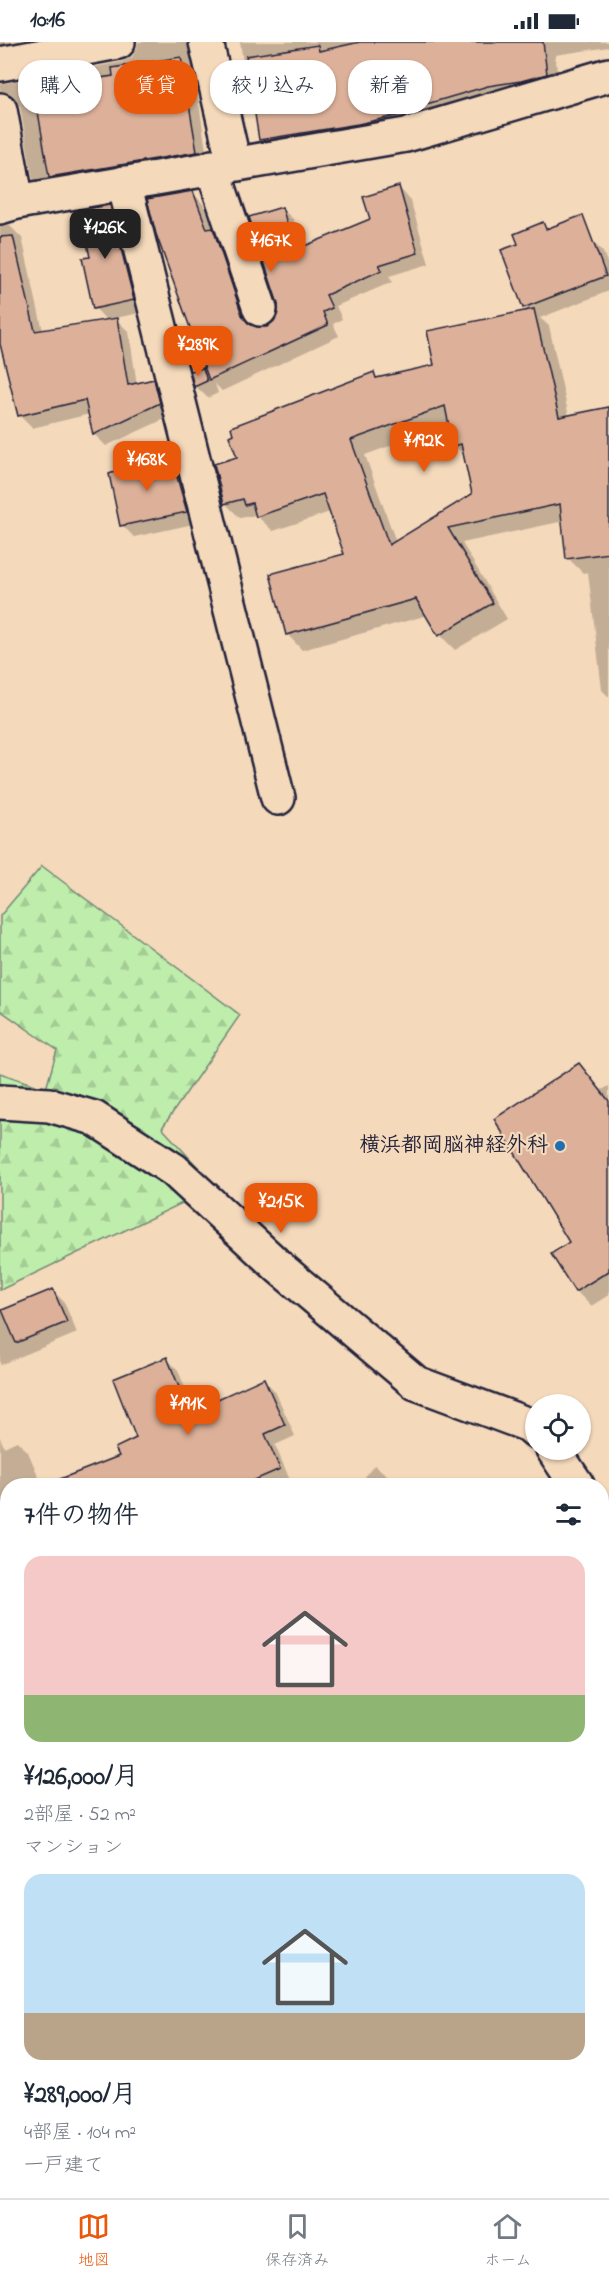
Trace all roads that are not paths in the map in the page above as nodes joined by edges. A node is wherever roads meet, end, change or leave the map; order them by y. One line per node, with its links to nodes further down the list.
1 (118, 42): 3 (street)
2 (206, 42): 6 (street)
3 (0, 64)
4 (609, 75): 6 (street)
5 (0, 110): 8 (street)
6 (223, 165): 7 (street); 9 (street)
7 (124, 183): 8 (street); 10 (street)
8 (8, 205)
9 (260, 309)
10 (278, 798)
11 (0, 1102): 12 (street)
12 (525, 1424)
13 (560, 1460): 14 (street)
14 (572, 1478)

